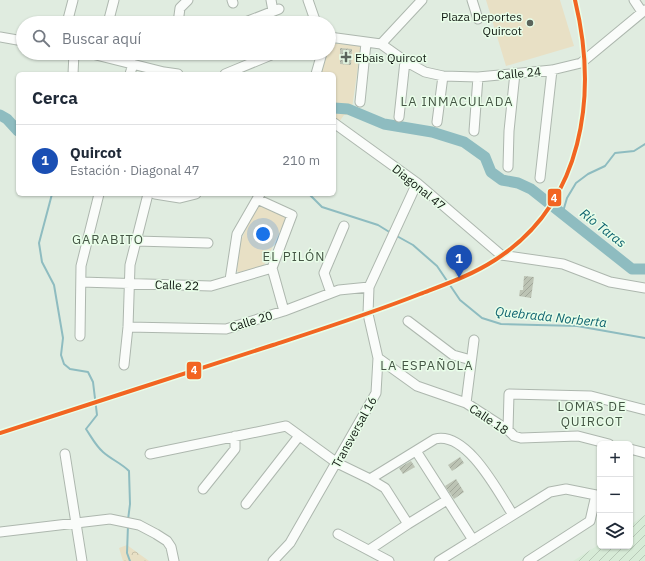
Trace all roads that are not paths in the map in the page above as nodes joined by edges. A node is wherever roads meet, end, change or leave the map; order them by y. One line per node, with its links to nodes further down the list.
1 (73, 0): 10 (street)
2 (114, 0): 11 (street)
3 (188, 0): 12 (street)
4 (271, 0): 13 (street)
5 (308, 0): 14 (street)
6 (422, 0): 20 (street)
7 (472, 0): 15 (street)
8 (634, 0): 9 (street)
9 (644, 11): 27 (street, Calle 24)
10 (69, 16)
11 (110, 16)
12 (179, 16)
13 (261, 16)
14 (314, 16)
15 (478, 19)
16 (0, 37): 18 (street)
17 (336, 38): 19 (street)
18 (16, 40)
19 (366, 43): 20 (street); 36 (street)
20 (381, 44): 25 (street, Calle 24)
21 (74, 60): 28 (street)
22 (118, 60): 26 (street)
23 (259, 60): 31 (street)
24 (320, 60): 32 (street)
25 (405, 61): 34 (street, Calle 24); 37 (street)
26 (133, 64): 29 (street); 30 (street)
27 (552, 70): 33 (street, Calle 24); 42 (street)
28 (73, 72)
29 (131, 72)
30 (169, 72)
31 (230, 72)
32 (317, 72)
33 (515, 73): 35 (street, Calle 24); 41 (street)
34 (443, 76): 35 (street, Calle 24); 38 (street)
35 (478, 77): 40 (street)
36 (360, 102)
37 (398, 117)
38 (437, 122)
39 (336, 124): 43 (street, Diagonal 47)
40 (474, 131)
41 (508, 167)
42 (540, 178)
43 (417, 183): 56 (street); 57 (street, Diagonal 47)
44 (98, 196): 54 (street)
45 (147, 196): 50 (street)
46 (168, 196): 47 (street)
47 (188, 196)
48 (258, 196): 52 (street); 53 (street)
49 (344, 226): 58 (street)
50 (136, 241): 51 (street); 55 (street)
51 (208, 243)
52 (272, 268): 53 (street, Calle 22); 59 (street)
53 (230, 280): 55 (street, Calle 22)
54 (80, 282): 55 (street, Calle 22); 62 (street)
55 (128, 283): 61 (street)
56 (369, 287): 58 (street, Calle 20); 64 (street, Transversal 16)
57 (645, 288)
58 (331, 293): 59 (street, Calle 20)
59 (284, 311): 61 (street, Calle 20)
60 (408, 321): 65 (street)
61 (128, 327): 66 (street)
62 (80, 336)
63 (474, 340): 65 (street)
64 (378, 358): 67 (street, Calle 18); 78 (street, Transversal 16)
65 (471, 360): 67 (street)
66 (124, 365)
67 (466, 403): 69 (street, Calle 18)
68 (645, 410): 69 (street)
69 (508, 430): 72 (street, Calle 18)
70 (235, 436): 71 (street); 77 (street); 80 (street)
71 (299, 436): 78 (street); 84 (street)
72 (597, 441)
73 (633, 450): 75 (street)
74 (416, 451): 79 (street); 83 (street); 85 (street)
75 (645, 453)
76 (65, 454): 86 (street)
77 (150, 454)
78 (337, 463): 79 (street); 94 (street, Transversal 16)
79 (370, 480): 87 (street)
80 (203, 489)
81 (597, 496): 85 (street)
82 (597, 499): 97 (street)
83 (447, 500): 87 (street); 90 (street)
84 (246, 504)
85 (513, 515): 90 (street)
86 (76, 522): 88 (street); 92 (street); 93 (street)
87 (408, 524): 91 (street)
88 (0, 532)
89 (338, 534): 91 (street)
90 (473, 540): 96 (street)
91 (369, 550): 95 (street)
92 (82, 561)
93 (174, 561)
94 (273, 561)
95 (389, 561)
96 (439, 561)
97 (528, 561)

